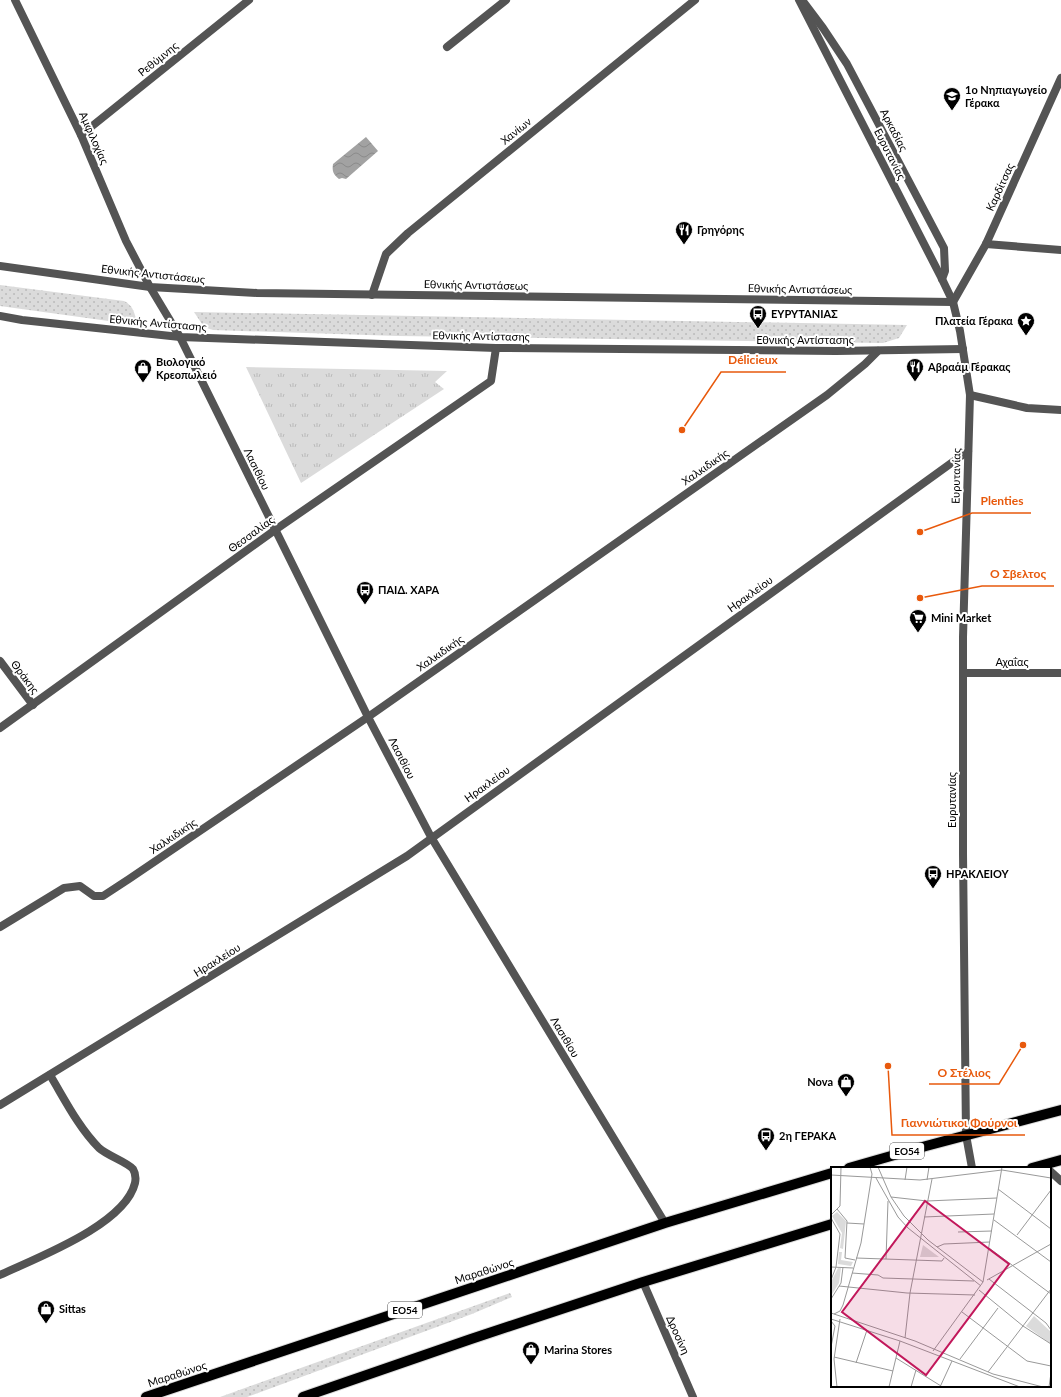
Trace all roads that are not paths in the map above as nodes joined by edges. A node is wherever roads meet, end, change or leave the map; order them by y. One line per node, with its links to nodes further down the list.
1 (15, 0): 8 (street, Αμφιλοχίας)
2 (249, 0): 8 (street, Ρεθύμνης)
3 (506, 0): 6 (street)
4 (695, 0): 14 (street, Χανίων)
5 (800, 0): 12 (street, Ευρυτανίας); 12 (street, Αρκαδίας)
6 (447, 47)
7 (1061, 78): 9 (street, Καρδίτσας)
8 (81, 135): 13 (street, Αμφιλοχίας)
9 (986, 244): 10 (street); 15 (street, Καρδίτσας)
10 (1061, 250)
11 (0, 266): 13 (street, Εθνικής Αντιστάσεως)
12 (942, 279): 15 (street, Ευρυτανίας)
13 (150, 287): 14 (street, Εθνικής Αντιστάσεως); 17 (street, Λασιθίου)
14 (372, 296): 15 (street, Εθνικής Αντιστάσεως)
15 (953, 302): 19 (street, Ευρυτανίας)
16 (0, 316): 17 (street, Εθνικής Αντίστασης)
17 (180, 337): 18 (street, Εθνικής Αντίστασης); 24 (street, Λασιθίου)
18 (496, 348): 20 (street, Εθνικής Αντίστασης); 24 (street, Θεσσαλίας)
19 (964, 348): 20 (street, Εθνικής Αντίστασης); 21 (street, Ευρυτανίας)
20 (878, 351): 29 (street, Χαλκιδικής)
21 (970, 395): 22 (street); 23 (street, Ευρυτανίας)
22 (1061, 410)
23 (968, 451): 26 (street, Ευρυτανίας); 31 (street, Ηρακλείου)
24 (275, 530): 28 (street, Θεσσαλίας); 29 (street, Λασιθίου)
25 (0, 661): 28 (street, Θράκης)
26 (963, 673): 27 (street, Αχαΐας); 36 (street, Ευρυτανίας)
27 (1061, 673)
28 (33, 705): 30 (street, Θεσσαλίας)
29 (368, 717): 31 (street, Λασιθίου); 32 (street, Χαλκιδικής)
30 (0, 728)
31 (431, 838): 33 (street, Ηρακλείου); 44 (street, Λασιθίου)
32 (0, 927)
33 (50, 1075): 34 (street, Ηρακλείου); 46 (street)
34 (0, 1105)
35 (1061, 1110): 36 (main road, ΕΟ54)
36 (966, 1135): 38 (main road, ΕΟ54); 39 (street)
37 (1061, 1160): 40 (main road)
38 (853, 1167)
39 (972, 1167)
40 (1048, 1167)
41 (1051, 1172): 43 (street)
42 (831, 1173): 44 (main road, Μαραθώνος / ΕΟ54)
43 (1061, 1181)
44 (665, 1223): 49 (main road, Μαραθώνος / ΕΟ54)
45 (831, 1224): 47 (main road)
46 (0, 1275)
47 (643, 1282): 48 (main road); 50 (street, Δροσίνη)
48 (308, 1396)
49 (146, 1397)
50 (693, 1397)

